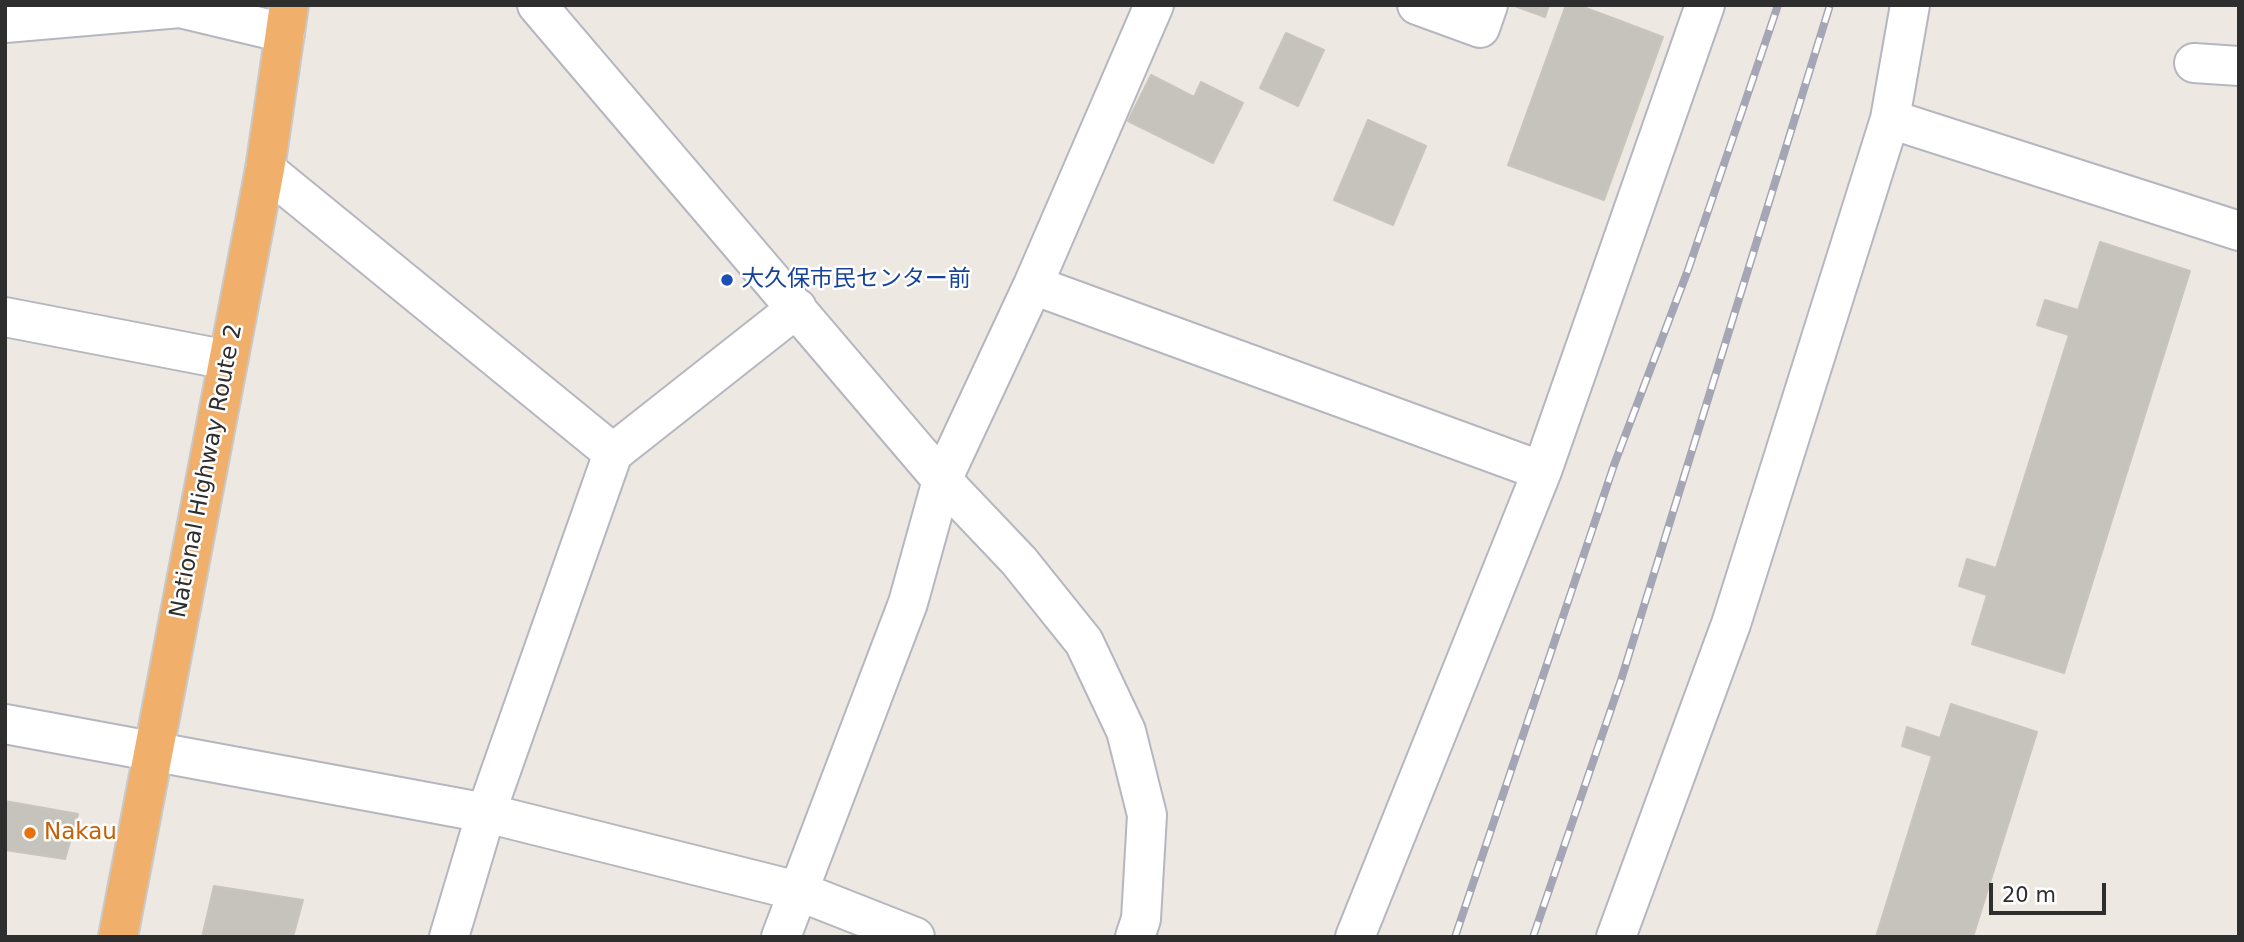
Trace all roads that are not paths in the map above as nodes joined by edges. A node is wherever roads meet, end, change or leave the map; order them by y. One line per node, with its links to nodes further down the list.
1 (537, 5): 15 (street)
2 (1154, 5): 14 (street)
3 (1417, 5): 4 (street)
4 (1488, 5)
5 (1705, 5): 19 (street)
6 (1910, 5): 11 (street)
7 (287, 19): 8 (street); 12 (highway, National Highway Route 2)
8 (5, 23)
9 (2194, 63): 10 (street)
10 (2239, 66)
11 (1890, 119): 13 (street); 31 (street)
12 (265, 170): 17 (highway, National Highway Route 2); 18 (street)
13 (2239, 231)
14 (1033, 285): 19 (street); 20 (street)
15 (797, 308): 18 (street); 20 (street)
16 (5, 317): 17 (street)
17 (228, 360): 22 (highway, National Highway Route 2)
18 (613, 453): 23 (street)
19 (1542, 471): 30 (street)
20 (942, 480): 24 (street); 29 (street)
21 (5, 724): 22 (street)
22 (152, 754): 23 (street); 25 (highway, National Highway Route 2)
23 (486, 813): 24 (street); 26 (street)
24 (798, 891): 27 (street); 28 (street)
25 (118, 937)
26 (449, 937)
27 (781, 937)
28 (915, 937)
29 (1135, 937)
30 (1356, 937)
31 (1616, 937)

